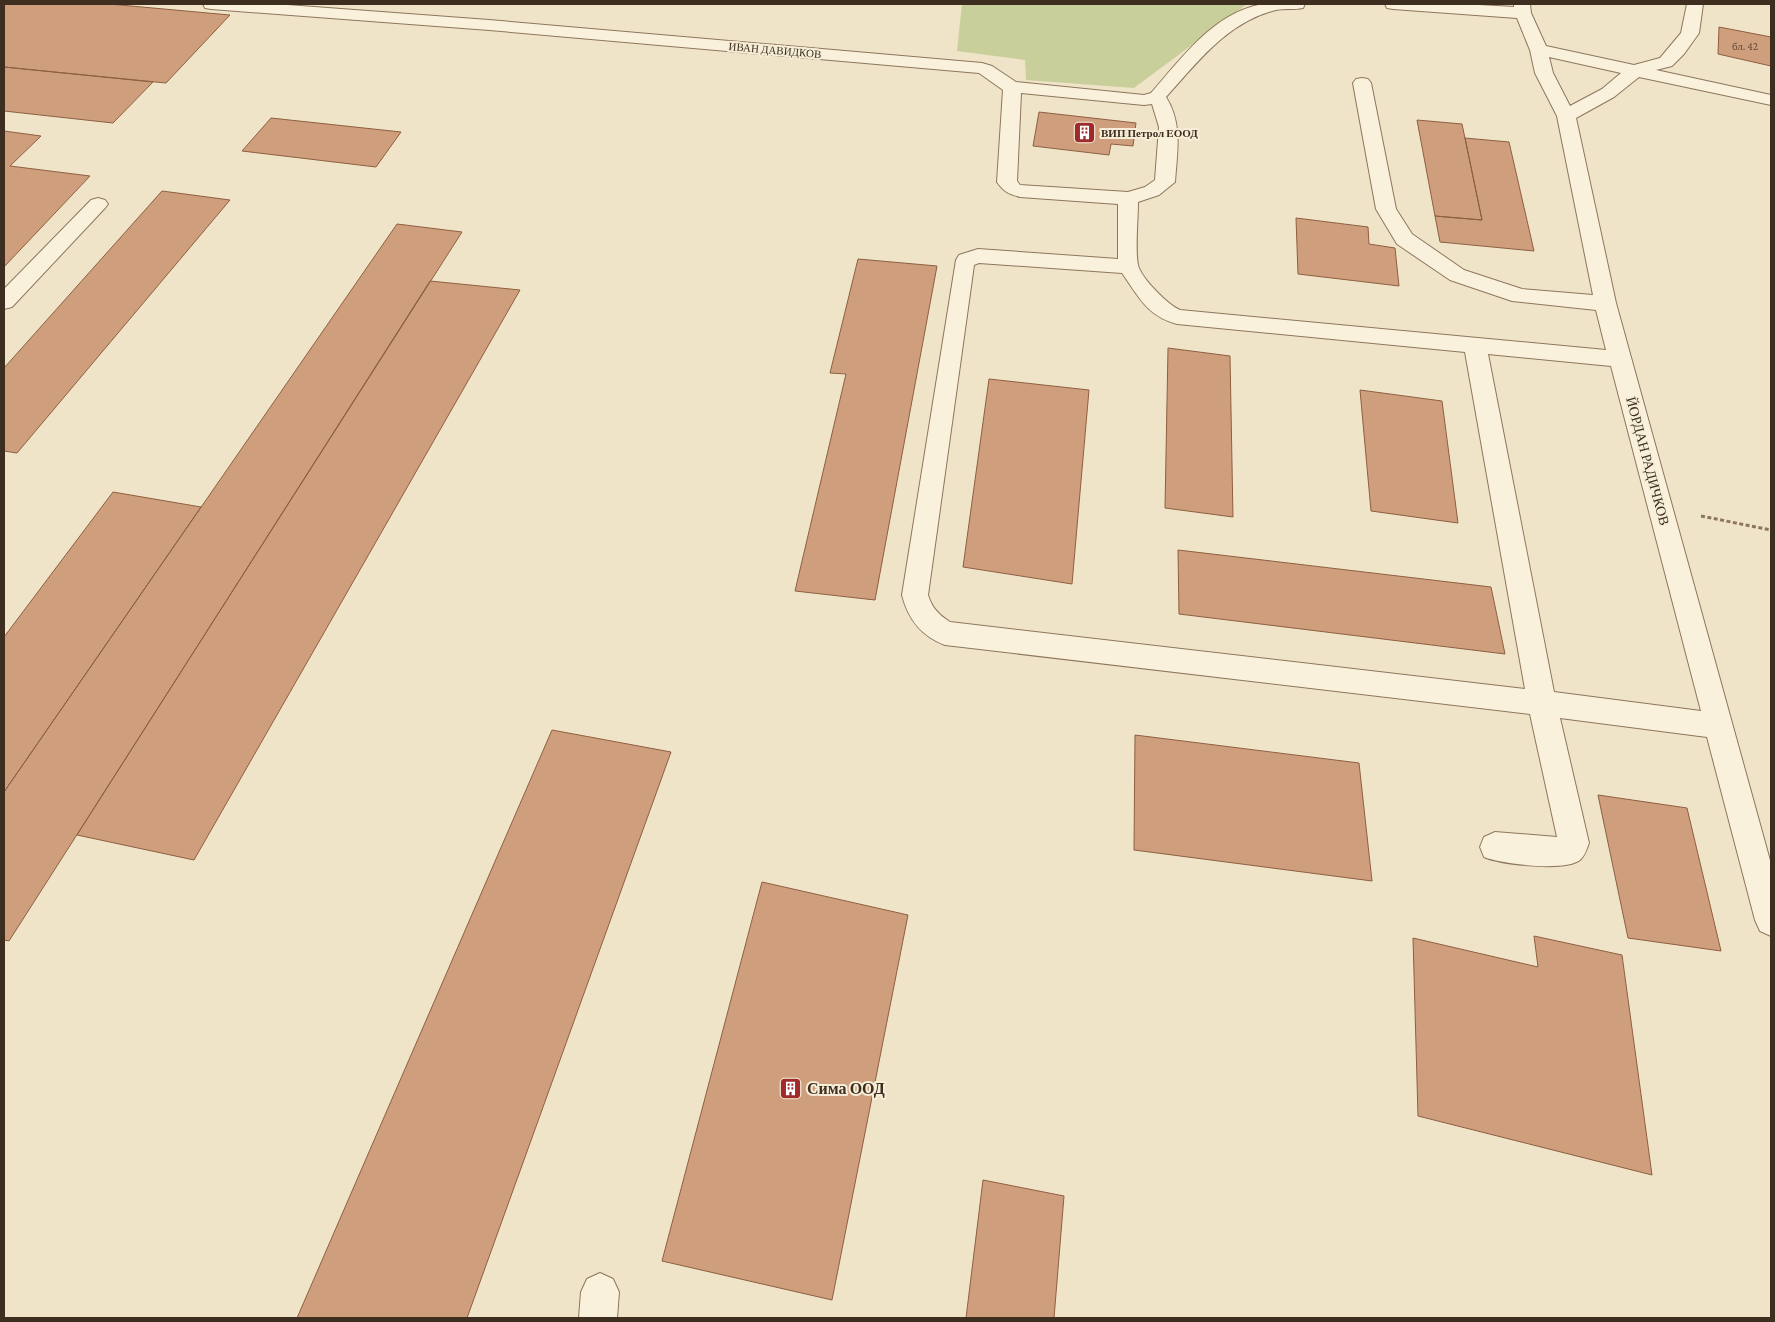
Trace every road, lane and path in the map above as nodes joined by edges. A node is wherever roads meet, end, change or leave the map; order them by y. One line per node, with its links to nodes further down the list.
1 (212, 4): 9 (street, ИВАН ДАВИДКОВ)
2 (1297, 4): 10 (street)
3 (1393, 4): 5 (street)
4 (1695, 4): 7 (street)
5 (1522, 8): 6 (street, ЙОРДАН РАДИЧКОВ)
6 (1538, 50): 7 (street); 12 (street, ЙОРДАН РАДИЧКОВ)
7 (1636, 70): 11 (street); 12 (street)
8 (1362, 83): 17 (street)
9 (1012, 87): 10 (street, ИВАН ДАВИДКОВ); 13 (street)
10 (1157, 97): 13 (street)
11 (1771, 100)
12 (1566, 116): 17 (street, ЙОРДАН РАДИЧКОВ)
13 (1128, 198): 15 (street)
14 (98, 204): 16 (street)
15 (1128, 267): 18 (street); 24 (street)
16 (4, 302)
17 (1605, 303): 19 (street, ЙОРДАН РАДИЧКОВ)
18 (1474, 346): 19 (street); 24 (street)
19 (1621, 359): 20 (street, ЙОРДАН РАДИЧКОВ)
20 (1661, 508): 21 (path); 25 (street, ЙОРДАН РАДИЧКОВ)
21 (1763, 528): 22 (path); 23 (path)
22 (1771, 530)
23 (1771, 534)
24 (1542, 703): 25 (street); 26 (street)
25 (1719, 726): 27 (street, ЙОРДАН РАДИЧКОВ)
26 (1495, 846)
27 (1771, 920)

